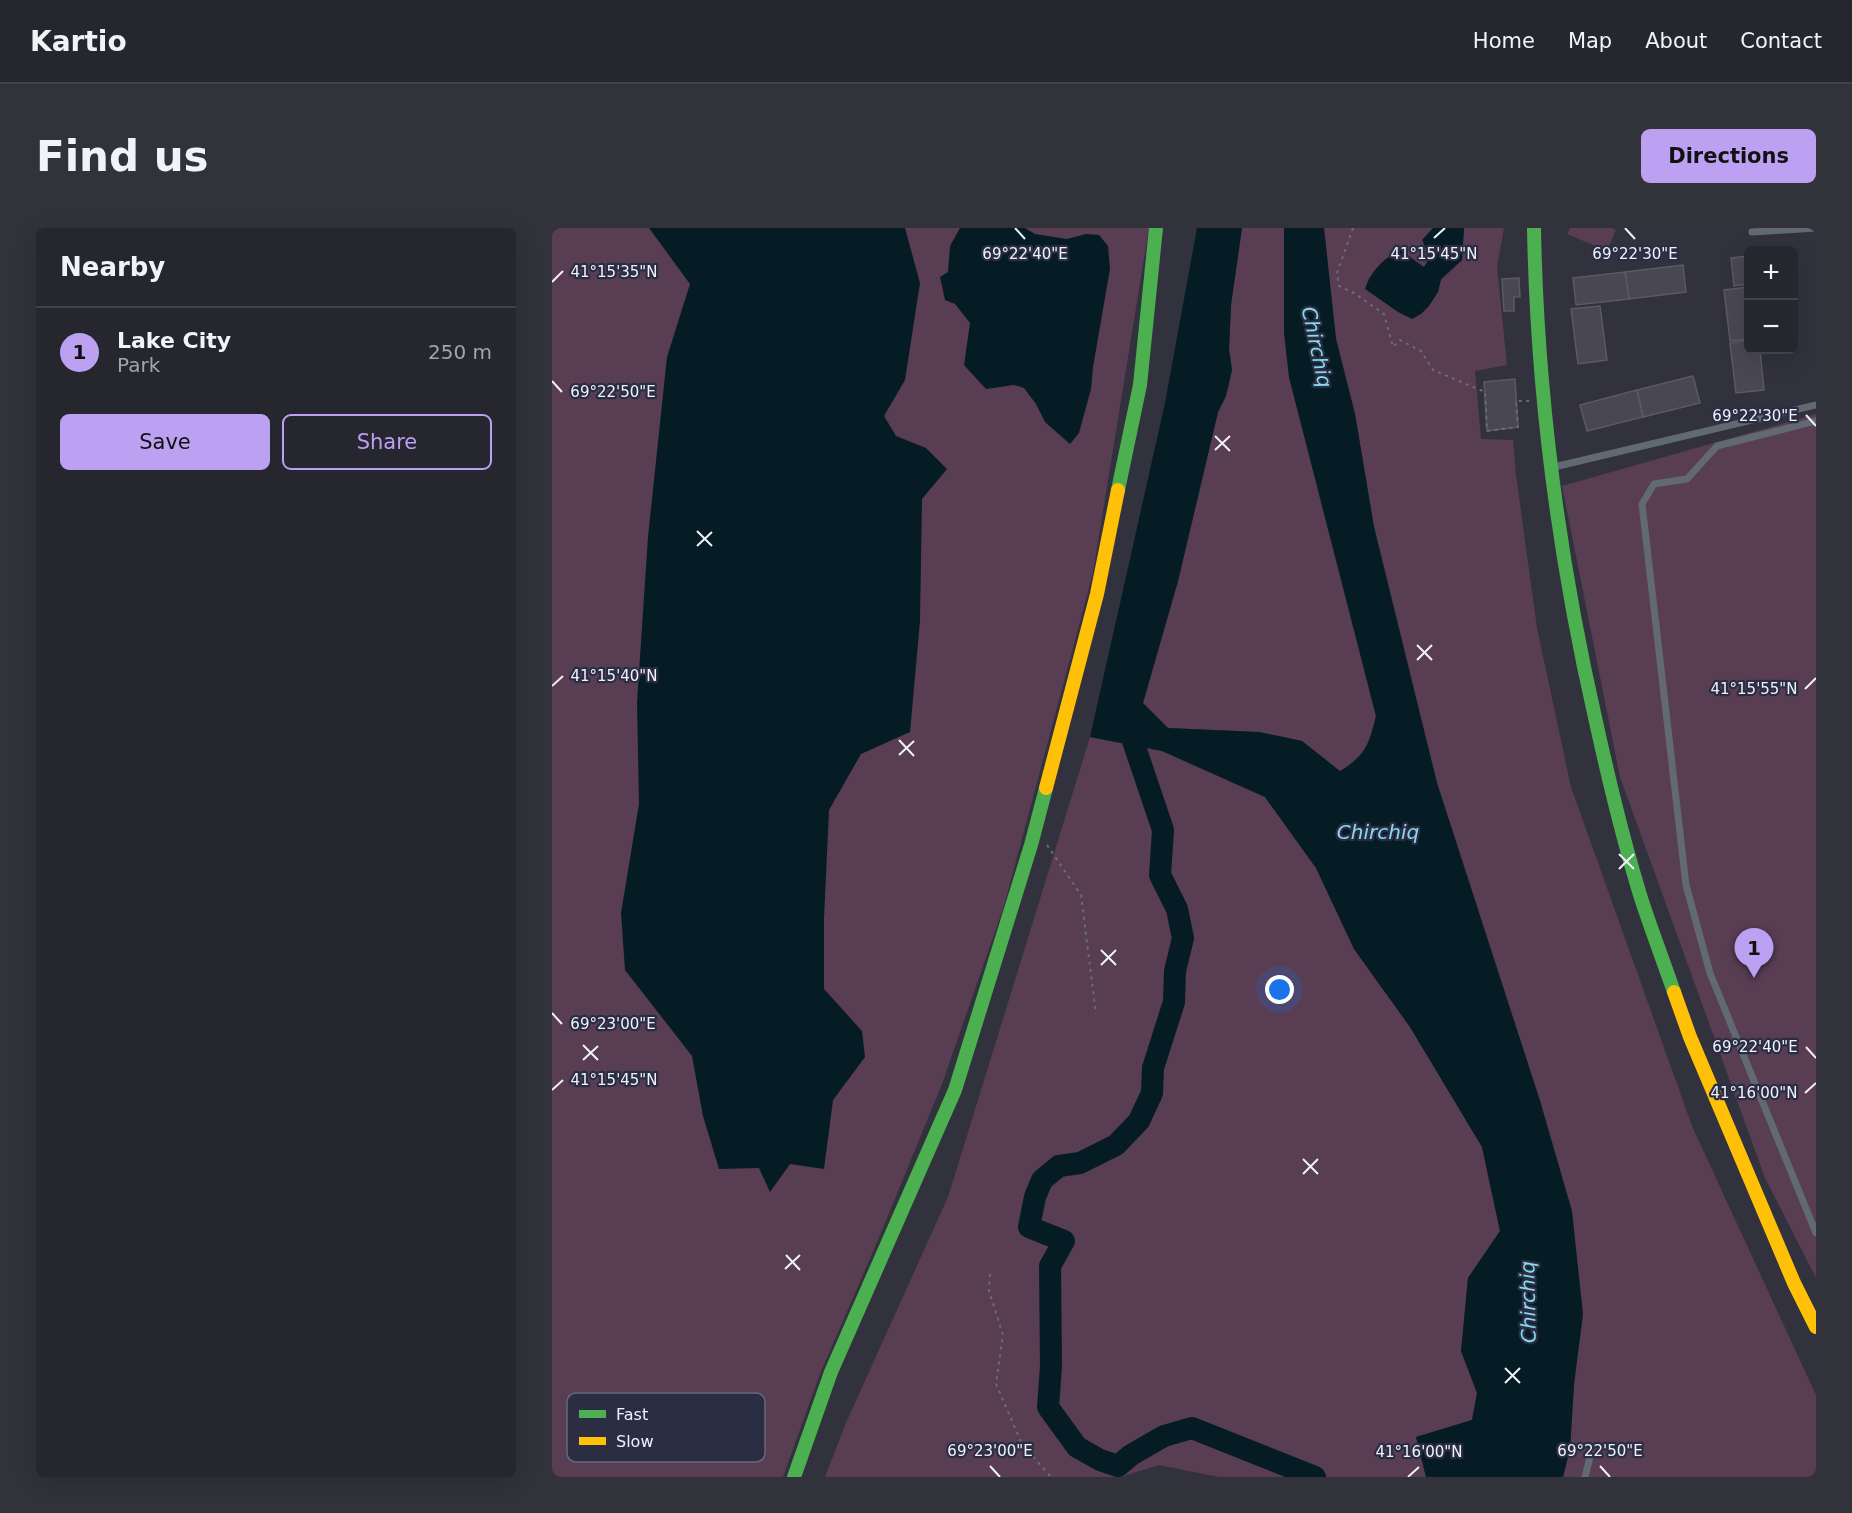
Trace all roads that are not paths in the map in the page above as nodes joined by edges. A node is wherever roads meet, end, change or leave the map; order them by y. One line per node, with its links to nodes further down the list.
1 (1156, 228): 11 (street)
2 (1534, 228): 7 (street)
3 (1816, 228): 4 (lane)
4 (1752, 232)
5 (1816, 405): 7 (lane)
6 (1816, 421): 8 (lane)
7 (1552, 468): 9 (street)
8 (1816, 1233)
9 (1816, 1327)
10 (1591, 1453): 12 (lane)
11 (794, 1477)
12 (1585, 1477)

